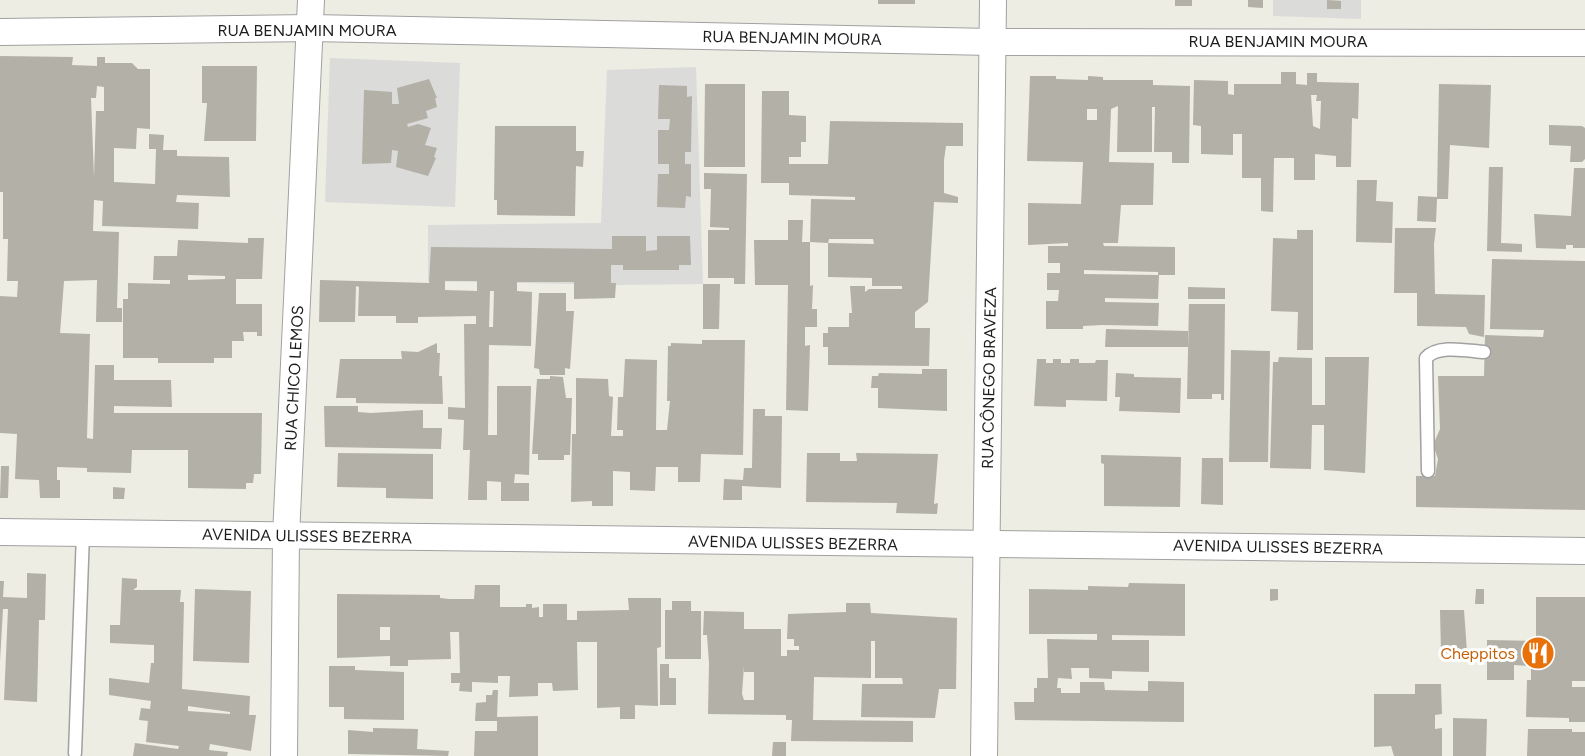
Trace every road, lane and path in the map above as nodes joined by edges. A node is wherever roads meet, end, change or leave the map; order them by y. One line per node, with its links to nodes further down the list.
1 (311, 0): 3 (street, RUA CHICO LEMOS)
2 (993, 0): 5 (street, RUA CÔNEGO BRAVEZA)
3 (311, 28): 4 (street, RUA BENJAMIN MOURA); 5 (street, RUA BENJAMIN MOURA); 11 (street, RUA CHICO LEMOS)
4 (0, 32)
5 (992, 42): 6 (street, RUA BENJAMIN MOURA); 12 (street, RUA CÔNEGO BRAVEZA)
6 (1585, 43)
7 (1484, 352): 8 (lane)
8 (1428, 471)
9 (0, 532): 10 (street, AVENIDA ULISSES BEZERRA)
10 (83, 533): 11 (street, AVENIDA ULISSES BEZERRA); 14 (lane)
11 (286, 536): 12 (street, AVENIDA ULISSES BEZERRA); 15 (street, RUA CHICO LEMOS)
12 (987, 544): 13 (street, AVENIDA ULISSES BEZERRA); 16 (street, RUA CÔNEGO BRAVEZA)
13 (1585, 551)
14 (75, 753)
15 (284, 756)
16 (984, 756)

